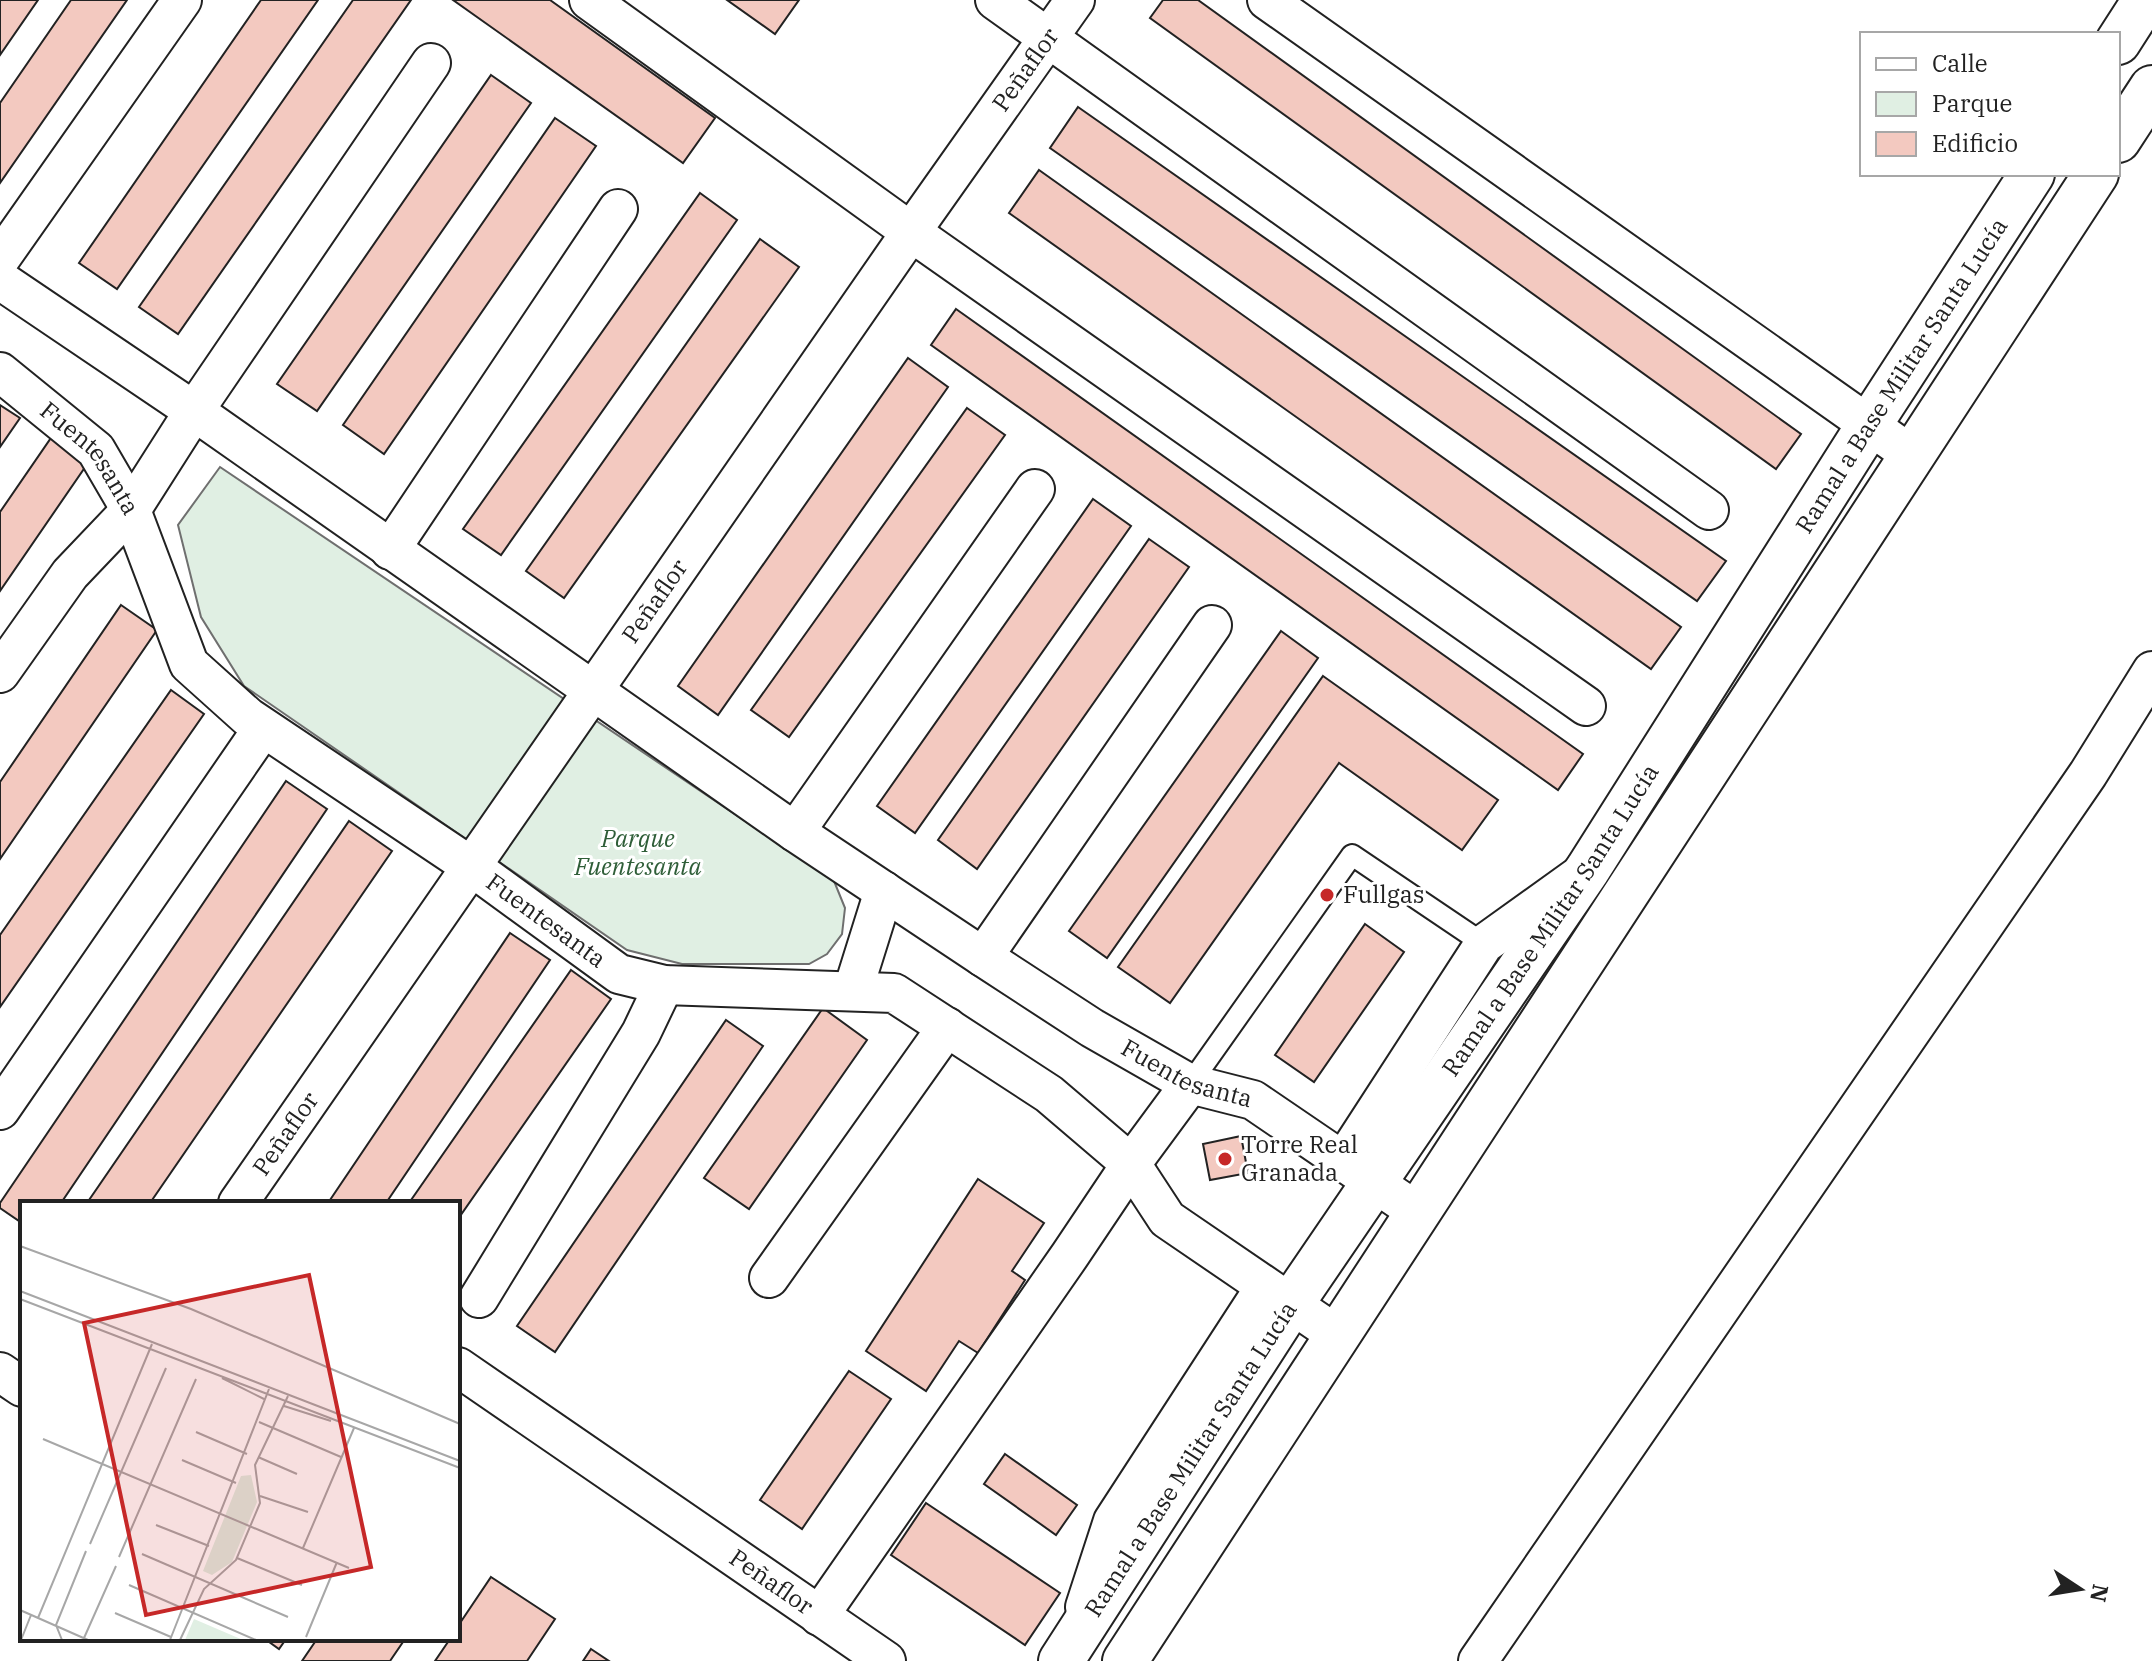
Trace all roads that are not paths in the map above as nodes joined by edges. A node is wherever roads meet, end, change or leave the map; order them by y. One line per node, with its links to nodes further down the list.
1 (182, 0): 16 (street)
2 (589, 0): 15 (street)
3 (995, 0): 7 (street)
4 (1075, 0): 7 (street, Peñaflor)
5 (1267, 0): 20 (street)
6 (2145, 0): 8 (main road)
7 (1049, 38): 15 (street, Peñaflor); 24 (street)
8 (2120, 39)
9 (431, 63): 19 (street)
10 (2152, 88): 11 (main road)
11 (2120, 137)
12 (2031, 176): 20 (main road, Ramal a Base Militar Santa Lucía)
13 (2095, 176): 21 (main road, Ramal a Base Militar Santa Lucía)
14 (618, 209): 25 (street)
15 (911, 232): 29 (street, Peñaflor); 30 (street)
16 (0, 259)
17 (0, 280): 19 (street, Fuentesanta)
18 (0, 372): 23 (street, Fuentesanta)
19 (194, 411): 23 (street); 25 (street, Fuentesanta)
20 (1869, 425): 21 (street); 34 (main road, Ramal a Base Militar Santa Lucía)
21 (1913, 456): 46 (main road, Ramal a Base Militar Santa Lucía)
22 (1035, 489): 32 (street)
23 (131, 510): 28 (street); 31 (street, Fuentesanta)
24 (1709, 510)
25 (390, 550): 29 (street, Fuentesanta)
26 (1212, 625): 37 (street)
27 (2152, 671): 58 (street)
28 (0, 673)
29 (594, 692): 32 (street, Fuentesanta); 33 (street, Peñaflor)
30 (1586, 706)
31 (263, 728): 33 (street, Fuentesanta); 42 (street)
32 (795, 832): 35 (street, Fuentesanta)
33 (472, 867): 38 (street, Fuentesanta); 45 (street, Peñaflor)
34 (1588, 869): 36 (street); 44 (main road, Ramal a Base Militar Santa Lucía)
35 (884, 891): 37 (street, Fuentesanta); 39 (street)
36 (1484, 944): 41 (lane); 44 (street)
37 (983, 957): 41 (street, Fuentesanta)
38 (664, 985): 39 (street, Fuentesanta); 49 (street)
39 (853, 990): 40 (street, Fuentesanta)
40 (947, 1027): 43 (street, Fuentesanta); 47 (street)
41 (1190, 1084): 43 (street); 44 (street, Fuentesanta)
42 (0, 1110)
43 (1131, 1164): 48 (street, Fuentesanta); 54 (street)
44 (1358, 1171): 46 (street, Fuentesanta); 48 (main road, Ramal a Base Militar Santa Lucía)
45 (239, 1201)
46 (1419, 1213): 50 (main road, Ramal a Base Militar Santa Lucía)
47 (769, 1278)
48 (1278, 1296): 50 (street, Fuentesanta); 55 (main road, Ramal a Base Militar Santa Lucía)
49 (479, 1298)
50 (1337, 1335): 57 (main road, Ramal a Base Militar Santa Lucía)
51 (460, 1368): 54 (street, Peñaflor)
52 (0, 1372): 53 (street)
53 (20, 1386)
54 (819, 1616): 56 (street, Peñaflor)
55 (1067, 1651)
56 (886, 1661)
57 (1125, 1661)
58 (1478, 1661)

